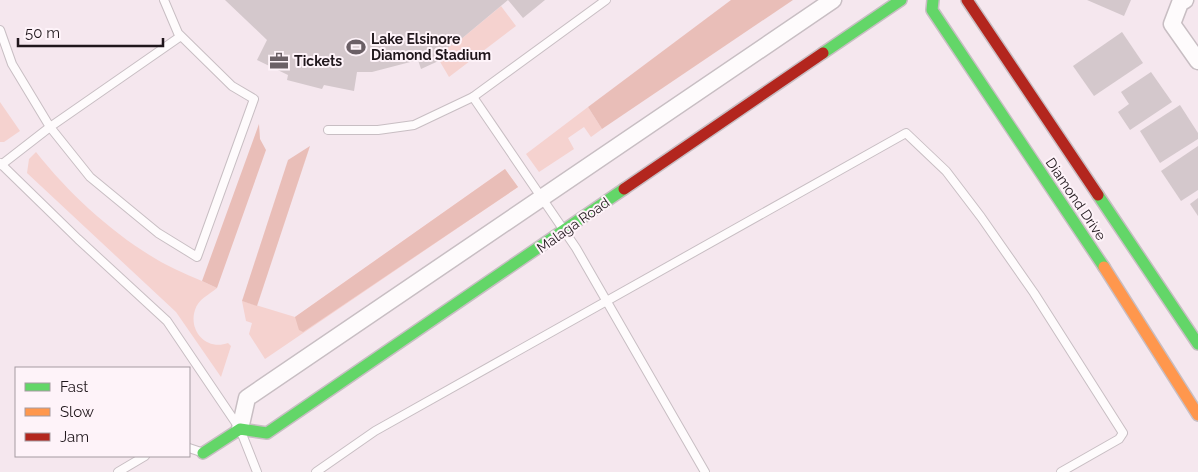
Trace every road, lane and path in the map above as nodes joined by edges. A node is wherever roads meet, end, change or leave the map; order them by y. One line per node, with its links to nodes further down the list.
1 (164, 0): 9 (lane)
2 (606, 0): 11 (lane)
3 (833, 0): 15 (street)
4 (901, 0): 16 (street, Malaga Road)
5 (933, 0): 19 (street, Diamond Drive)
6 (967, 0): 18 (street, Diamond Drive)
7 (1184, 0): 10 (street)
8 (0, 30): 12 (lane)
9 (181, 36): 12 (lane); 12 (lane)
10 (1198, 61)
11 (473, 97): 13 (lane); 15 (lane)
12 (50, 127): 14 (lane)
13 (328, 130)
14 (1, 164): 20 (lane)
15 (543, 199): 16 (lane); 20 (street)
16 (564, 231): 17 (lane); 20 (street, Malaga Road)
17 (607, 301): 26 (lane); 27 (lane); 28 (lane)
18 (1198, 344)
19 (1198, 414)
20 (240, 429): 22 (street); 25 (lane)
21 (190, 448): 22 (lane)
22 (203, 453)
23 (143, 457): 24 (lane)
24 (118, 472)
25 (257, 472)
26 (316, 472)
27 (705, 472)
28 (1061, 472)

